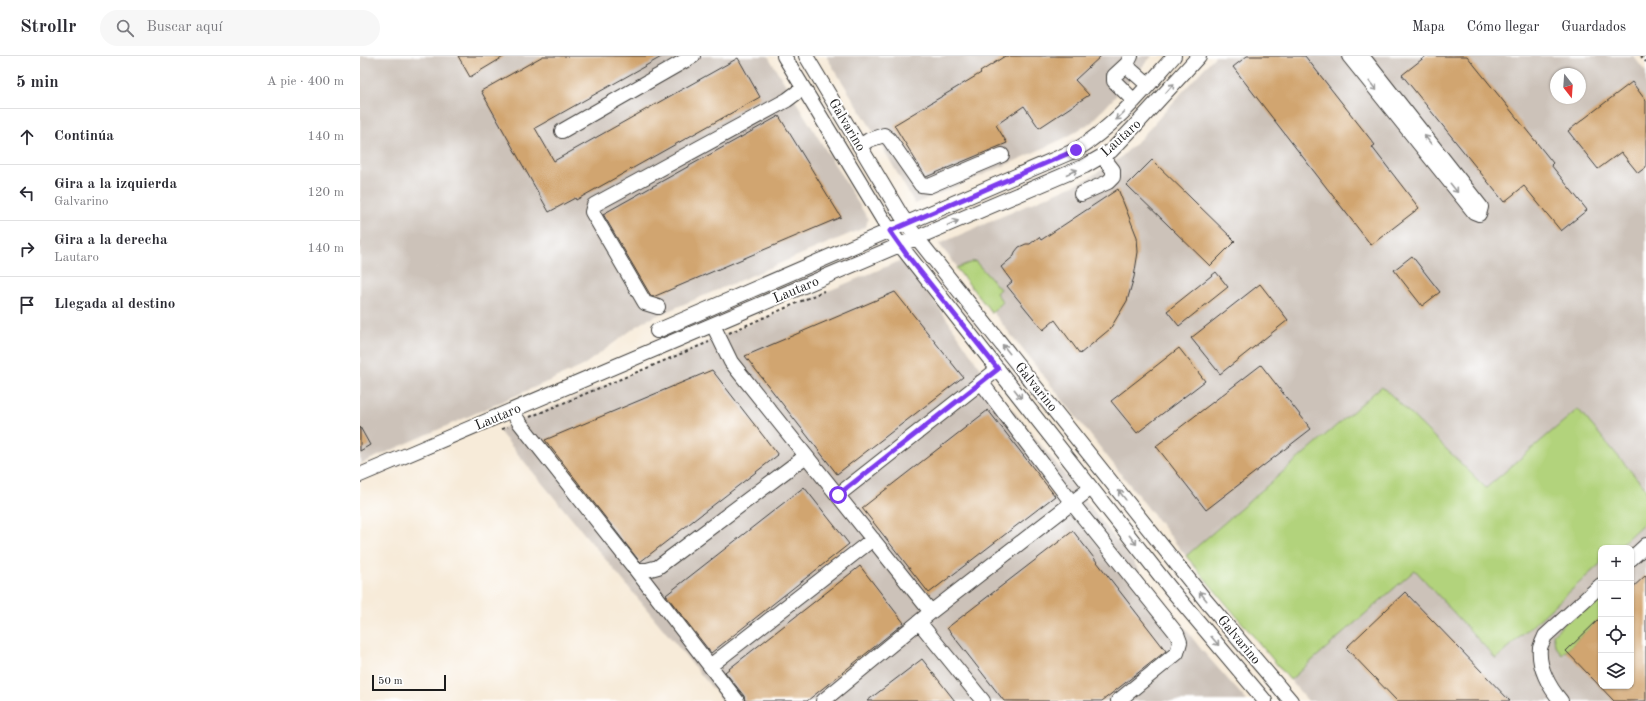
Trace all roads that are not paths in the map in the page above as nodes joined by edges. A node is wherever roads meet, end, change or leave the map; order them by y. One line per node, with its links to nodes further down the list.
1 (693, 56): 12 (street)
2 (784, 56): 10 (street, Galvarino)
3 (806, 56): 13 (street, Galvarino)
4 (1174, 56): 9 (street, Lautaro)
5 (1199, 56): 15 (street, Lautaro, one-way to 5)
6 (1349, 56): 7 (street, one-way to 7)
7 (1362, 56)
8 (1129, 60): 9 (street); 11 (street)
9 (1148, 85): 11 (street, Lautaro)
10 (803, 88): 18 (street, Galvarino); 18 (street, Lautaro)
11 (1134, 100): 17 (street, Lautaro, one-way to 17)
12 (562, 131)
13 (860, 146): 14 (street); 17 (street, Galvarino)
14 (1002, 155)
15 (1102, 156): 16 (street); 19 (street, Lautaro, one-way to 15)
16 (1081, 194)
17 (906, 223): 18 (street, Lautaro); 19 (street, Galvarino)
18 (890, 231): 20 (street, Galvarino)
19 (917, 238): 20 (street, Lautaro); 43 (street, Galvarino, one-way to 19)
20 (900, 245): 21 (street, Lautaro); 22 (street, Galvarino)
21 (716, 332): 24 (street, Lautaro); 25 (street)
22 (998, 369): 23 (street); 27 (street, Galvarino, one-way to 27)
23 (981, 382): 28 (street); 29 (street)
24 (516, 416): 26 (street, Lautaro); 33 (street)
25 (806, 456): 28 (street); 33 (street)
26 (360, 475)
27 (1091, 488): 29 (street); 42 (street, Galvarino, one-way to 42)
28 (838, 495): 30 (street)
29 (1072, 503): 35 (street); 41 (street)
30 (873, 539): 35 (street); 37 (street)
31 (1646, 545): 32 (street)
32 (1634, 555)
33 (636, 570): 37 (street)
34 (1598, 589): 44 (street)
35 (931, 612): 36 (street)
36 (920, 622): 39 (street); 40 (street)
37 (710, 666): 38 (street)
38 (737, 701)
39 (823, 701)
40 (983, 701)
41 (1118, 701)
42 (1265, 701)
43 (1292, 701)
44 (1561, 701)

